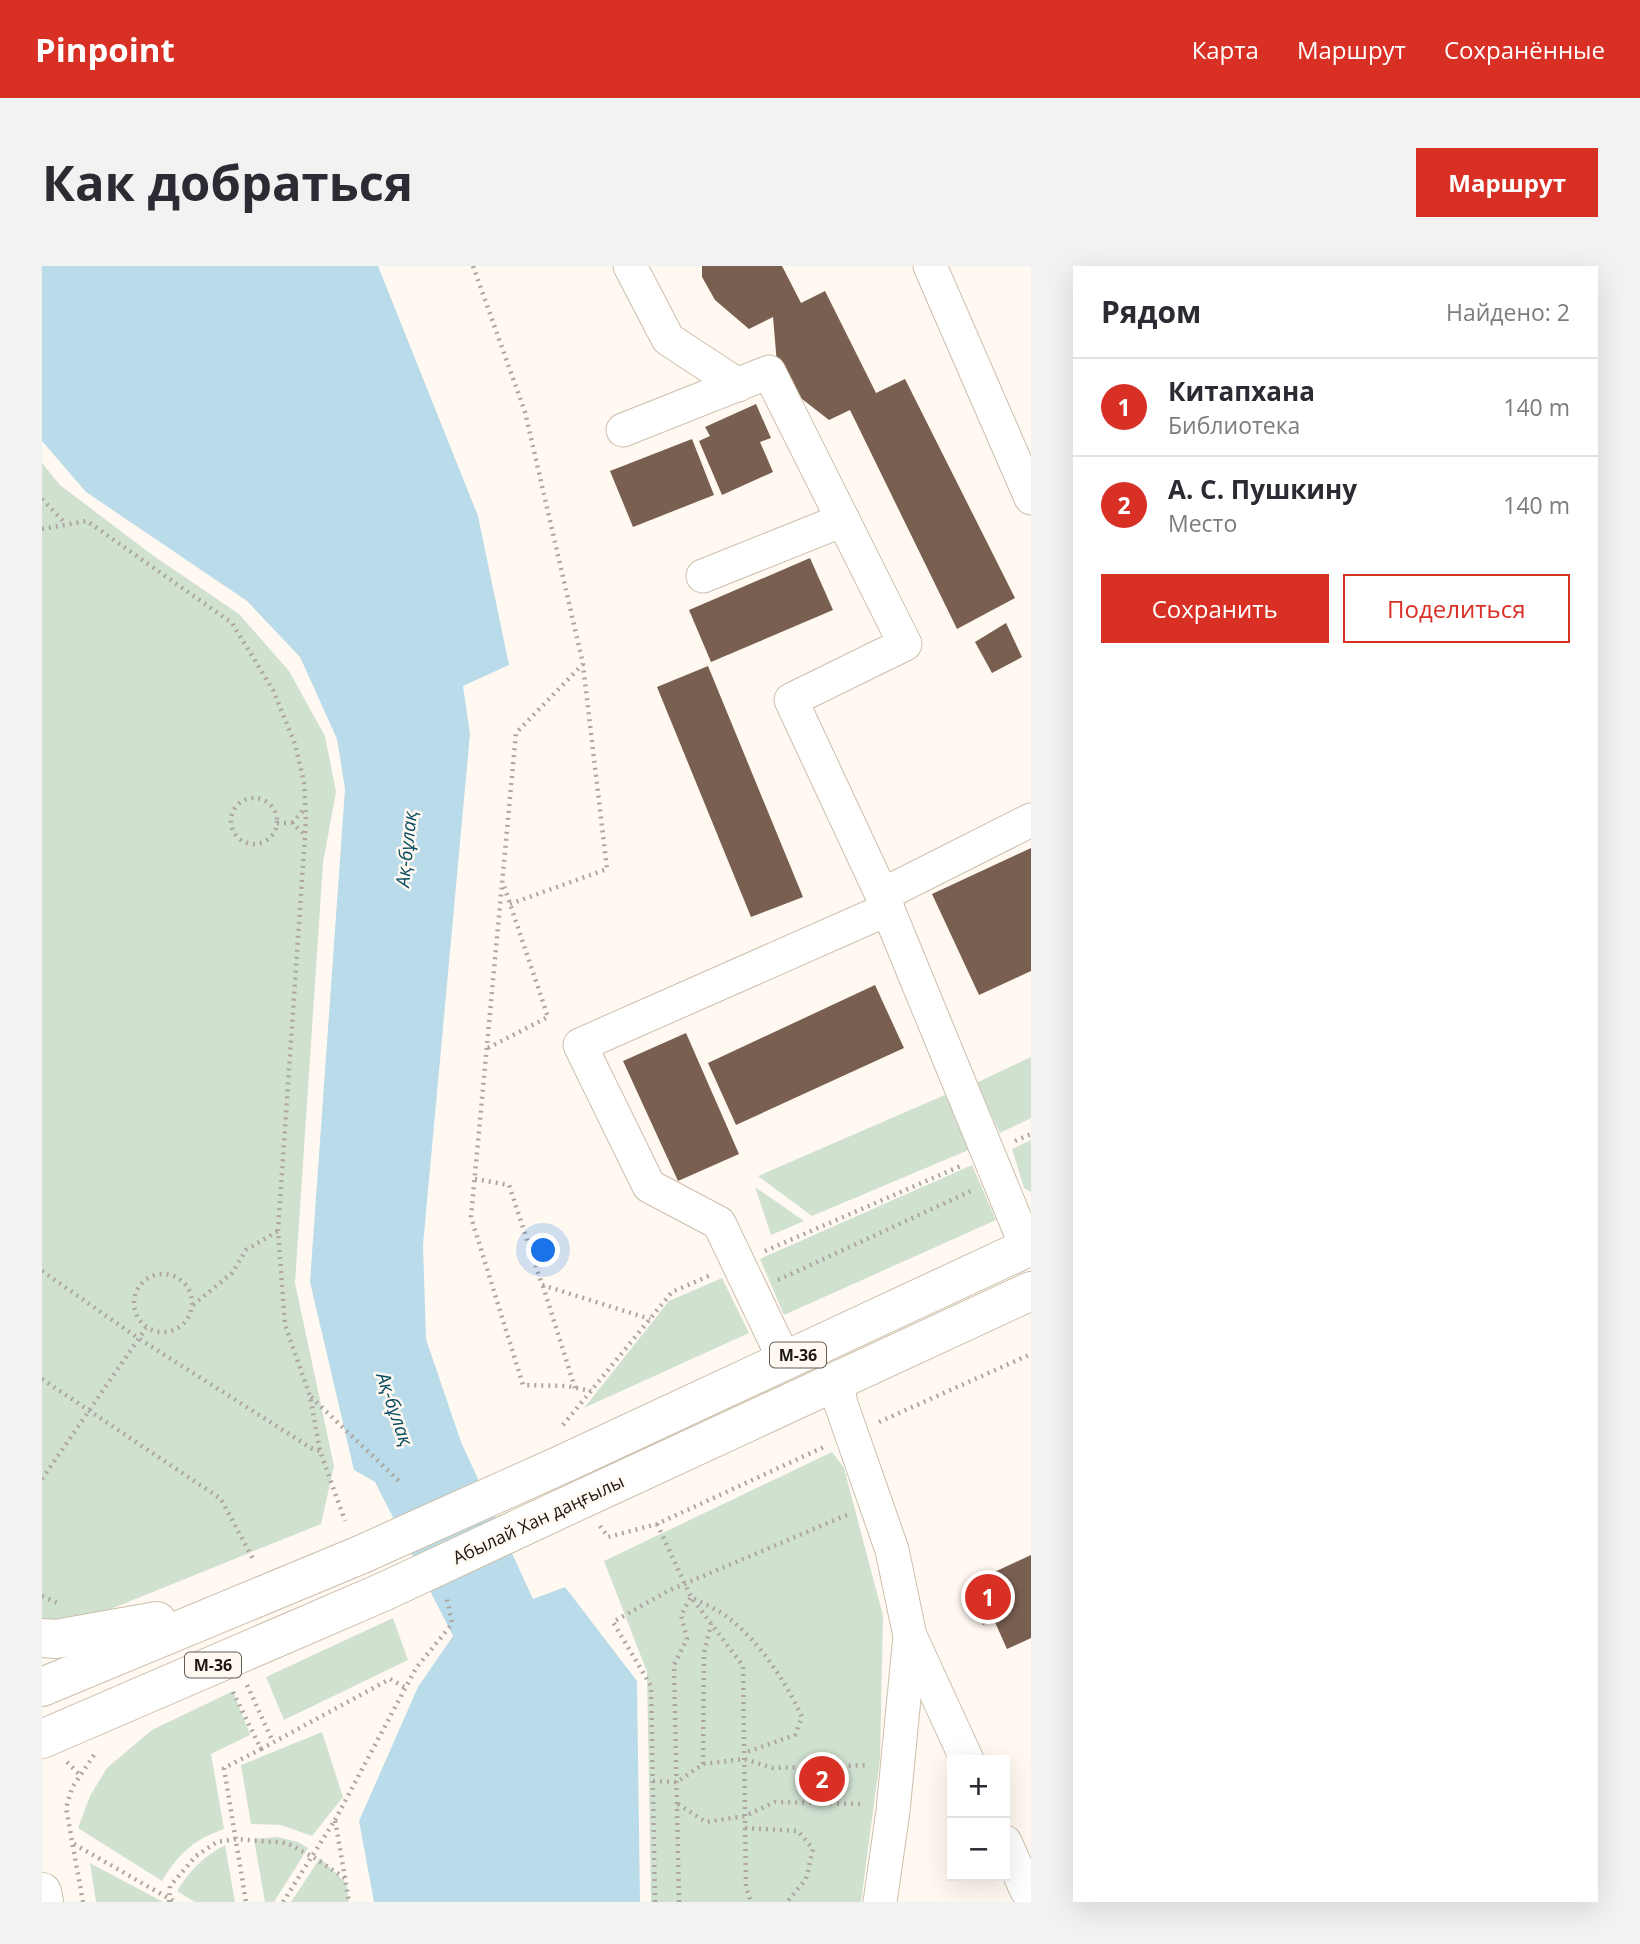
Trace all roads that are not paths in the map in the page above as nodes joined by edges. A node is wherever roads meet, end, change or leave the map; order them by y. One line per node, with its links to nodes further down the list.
1 (630, 266): 3 (lane)
2 (930, 266): 5 (lane)
3 (738, 384): 4 (lane); 6 (lane)
4 (623, 430)
5 (1029, 485)
6 (843, 520): 7 (lane); 9 (lane)
7 (703, 576)
8 (1031, 820): 9 (lane)
9 (885, 902): 10 (lane); 12 (lane)
10 (1029, 1247): 12 (main road, M-36)
11 (1031, 1291): 13 (main road, Абылай Хан даңғылы / M-36)
12 (785, 1361): 14 (main road, M-36, bridge)
13 (836, 1380): 15 (lane); 18 (main road, Абылай Хан даңғылы / M-36, bridge)
14 (232, 1607): 16 (main road); 17 (main road, M-36)
15 (910, 1636): 19 (lane); 24 (lane)
16 (42, 1638)
17 (42, 1687)
18 (42, 1739)
19 (965, 1755)
20 (1010, 1853): 22 (lane)
21 (42, 1892): 23 (main road)
22 (1029, 1894)
23 (44, 1902)
24 (880, 1902)

